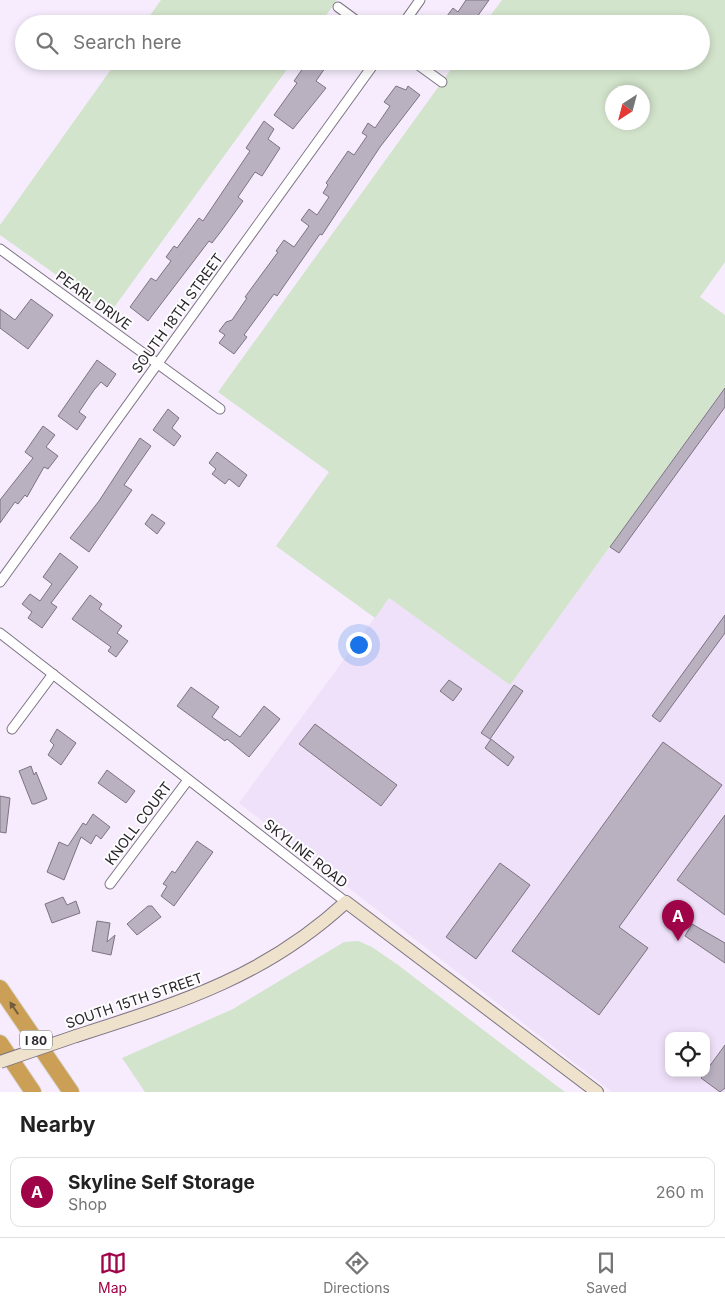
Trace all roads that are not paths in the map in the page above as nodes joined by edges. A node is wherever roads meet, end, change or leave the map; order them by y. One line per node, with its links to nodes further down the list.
1 (420, 0): 4 (street)
2 (338, 7): 3 (street)
3 (349, 15)
4 (409, 15)
5 (369, 70): 9 (street, SOUTH 18TH STREET)
6 (425, 70): 7 (street)
7 (442, 82)
8 (0, 249): 9 (street, PEARL DRIVE)
9 (157, 363): 10 (street, PEARL DRIVE); 11 (street, SOUTH 18TH STREET)
10 (220, 409)
11 (0, 582)
12 (0, 634): 13 (street, SKYLINE ROAD)
13 (53, 674): 14 (street); 15 (street, SKYLINE ROAD)
14 (12, 729)
15 (188, 780): 16 (street, KNOLL COURT); 17 (street, SKYLINE ROAD)
16 (110, 884)
17 (346, 902): 20 (main road, SOUTH 15TH STREET, bridge); 23 (main road, SKYLINE ROAD)
18 (0, 988): 22 (highway, I 80, one-way to 18)
19 (0, 1043): 21 (highway, I 80)
20 (0, 1062)
21 (34, 1092)
22 (71, 1092)
23 (597, 1092)

